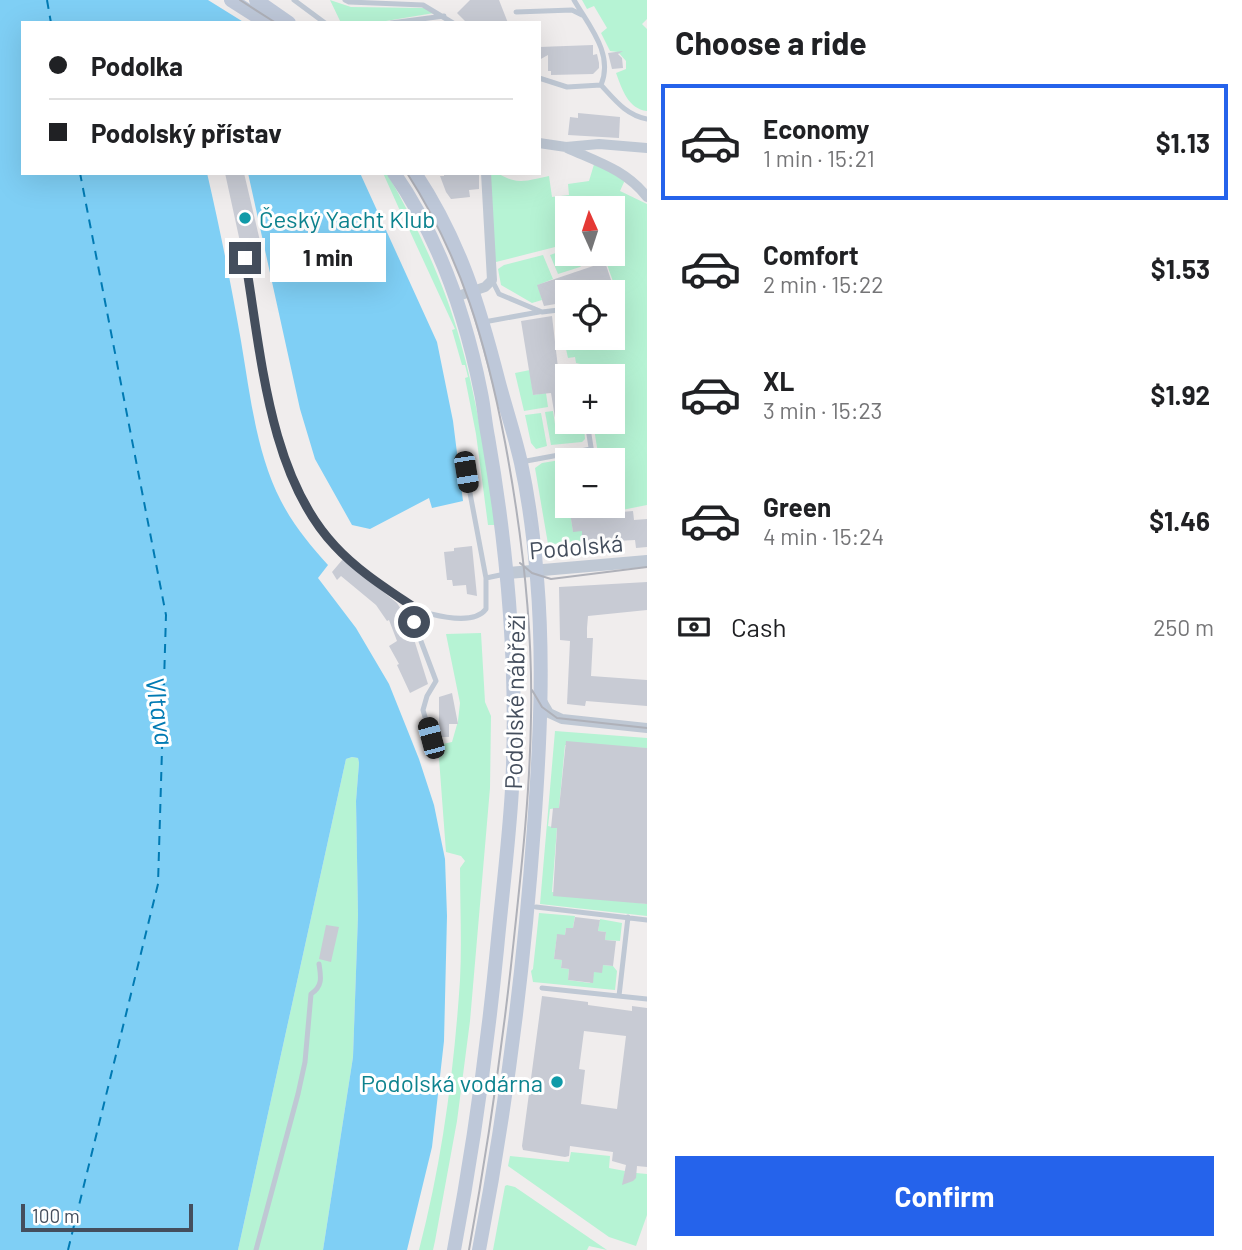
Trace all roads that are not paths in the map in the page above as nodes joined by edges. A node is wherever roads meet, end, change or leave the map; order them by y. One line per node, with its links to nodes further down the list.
1 (231, 0): 9 (main road)
2 (256, 0): 10 (main road)
3 (294, 0): 11 (lane)
4 (345, 0): 8 (lane)
5 (574, 0): 7 (lane)
6 (516, 12): 7 (lane)
7 (583, 15): 15 (lane)
8 (444, 16): 12 (lane); 13 (lane)
9 (264, 21)
10 (286, 21)
11 (322, 21)
12 (406, 21)
13 (450, 21)
14 (541, 79): 15 (lane)
15 (601, 85): 16 (lane)
16 (647, 119)
17 (541, 143): 18 (street)
18 (566, 148): 19 (street); 23 (street)
19 (647, 148)
20 (395, 175): 27 (main road, Podolské nábřeží)
21 (416, 175): 26 (main road, Podolské nábřeží)
22 (486, 175): 25 (street)
23 (647, 197)
24 (245, 258): 38 (lane)
25 (492, 279): 26 (street); 29 (lane)
26 (474, 291): 27 (street); 30 (main road, Podolské nábřeží)
27 (455, 297): 36 (main road, Podolské nábřeží)
28 (555, 310): 29 (lane)
29 (542, 312): 30 (lane)
30 (484, 322): 32 (main road, Podolské nábřeží)
31 (555, 456): 32 (lane)
32 (521, 462): 35 (main road, Podolské nábřeží)
33 (466, 472): 37 (lane)
34 (647, 562): 35 (street, Podolská)
35 (536, 570): 36 (street, Podolská); 39 (main road, Podolské nábřeží)
36 (508, 573): 37 (lane); 50 (main road, Podolské nábřeží)
37 (486, 578): 38 (lane)
38 (415, 608): 41 (lane)
39 (541, 696): 40 (street); 51 (main road, Podolské nábřeží)
40 (647, 728)
41 (431, 738)
42 (536, 907): 43 (lane)
43 (628, 918): 44 (lane); 47 (lane)
44 (647, 920)
45 (319, 964): 49 (lane)
46 (542, 988): 47 (lane)
47 (619, 996): 48 (lane)
48 (647, 999)
49 (256, 1250)
50 (454, 1250)
51 (479, 1250)

